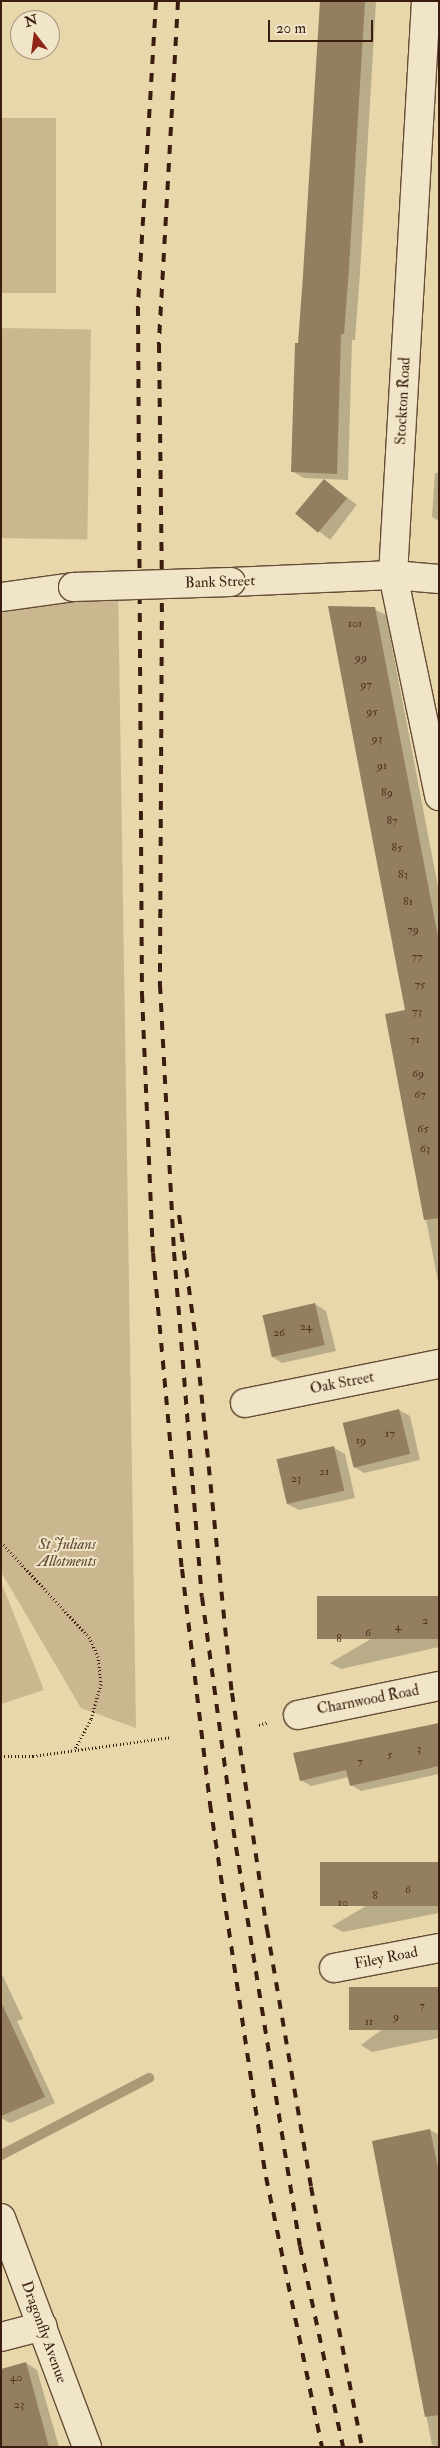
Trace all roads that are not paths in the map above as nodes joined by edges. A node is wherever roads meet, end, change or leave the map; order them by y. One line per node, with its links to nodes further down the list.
1 (426, 1): 2 (street, Stockton Road)
2 (393, 575): 3 (street, Bank Street); 4 (street, Bank Street, bridge); 5 (street, Stockton Road)
3 (439, 579)
4 (1, 596)
5 (439, 796)
6 (439, 1364): 7 (street, Oak Street)
7 (245, 1402)
8 (439, 1686): 9 (street, Charnwood Road)
9 (298, 1715)
10 (439, 1948): 11 (street, Filey Road)
11 (334, 1968)
12 (1, 2218): 13 (street, Dragonfly Avenue)
13 (43, 2326): 14 (street); 15 (street, Dragonfly Avenue)
14 (1, 2337)
15 (86, 2447)

